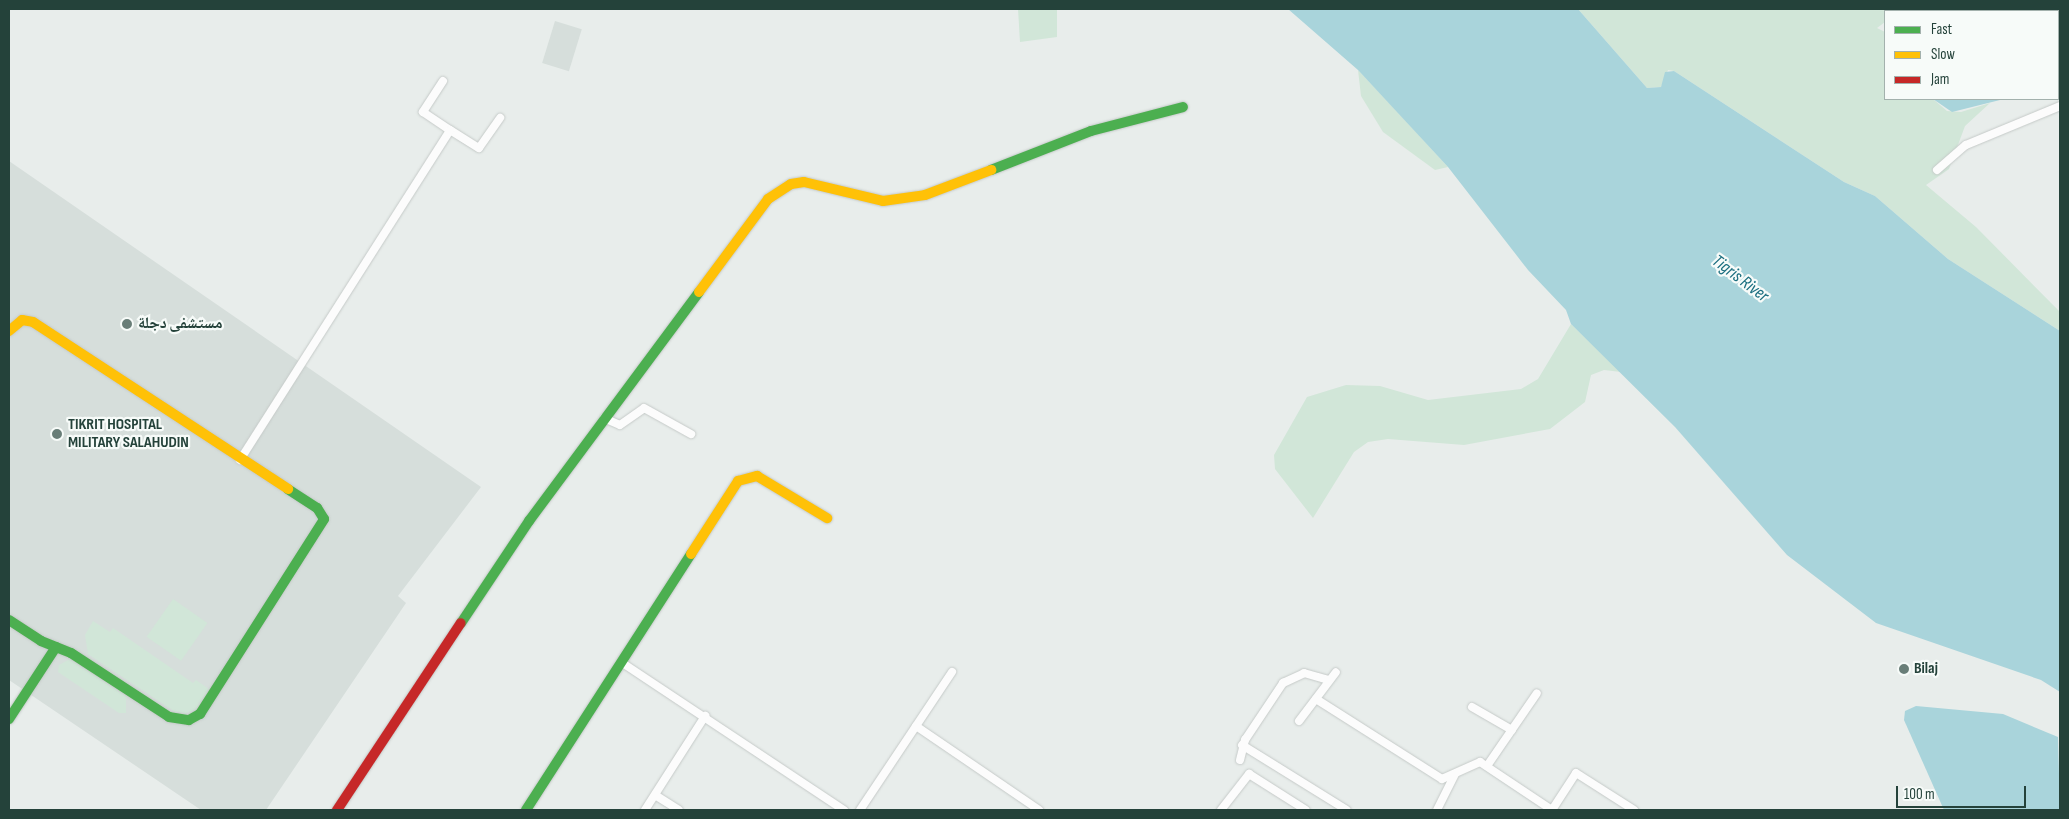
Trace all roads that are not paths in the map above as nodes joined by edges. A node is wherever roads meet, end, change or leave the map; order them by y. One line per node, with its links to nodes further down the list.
1 (443, 81): 5 (street)
2 (2060, 106): 6 (street)
3 (1183, 107): 8 (street)
4 (500, 118): 5 (street)
5 (450, 130): 10 (street)
6 (1936, 170)
7 (9, 331): 10 (street)
8 (604, 418): 9 (street); 31 (street)
9 (691, 434)
10 (240, 460): 13 (street)
11 (827, 518): 14 (street)
12 (9, 620): 13 (street)
13 (56, 647): 22 (street)
14 (620, 662): 21 (street); 32 (street)
15 (952, 672): 24 (street)
16 (1336, 672): 17 (street)
17 (1329, 680): 19 (street); 26 (street)
18 (1536, 693): 25 (street)
19 (1316, 699): 23 (street); 29 (street)
20 (1472, 707): 25 (street)
21 (705, 716): 30 (street); 35 (street)
22 (9, 719)
23 (1299, 721)
24 (916, 726): 36 (street); 37 (street)
25 (1512, 730): 28 (street)
26 (1242, 745): 27 (street); 40 (street)
27 (1240, 760)
28 (1487, 766): 29 (street); 42 (street)
29 (1455, 774): 41 (street)
30 (655, 795): 33 (street); 34 (street)
31 (337, 810)
32 (526, 810)
33 (645, 810)
34 (679, 810)
35 (844, 810)
36 (860, 810)
37 (1039, 810)
38 (1220, 810): 39 (street)
39 (1306, 810)
40 (1348, 810)
41 (1437, 810)
42 (1552, 810): 43 (street)
43 (1634, 810)

